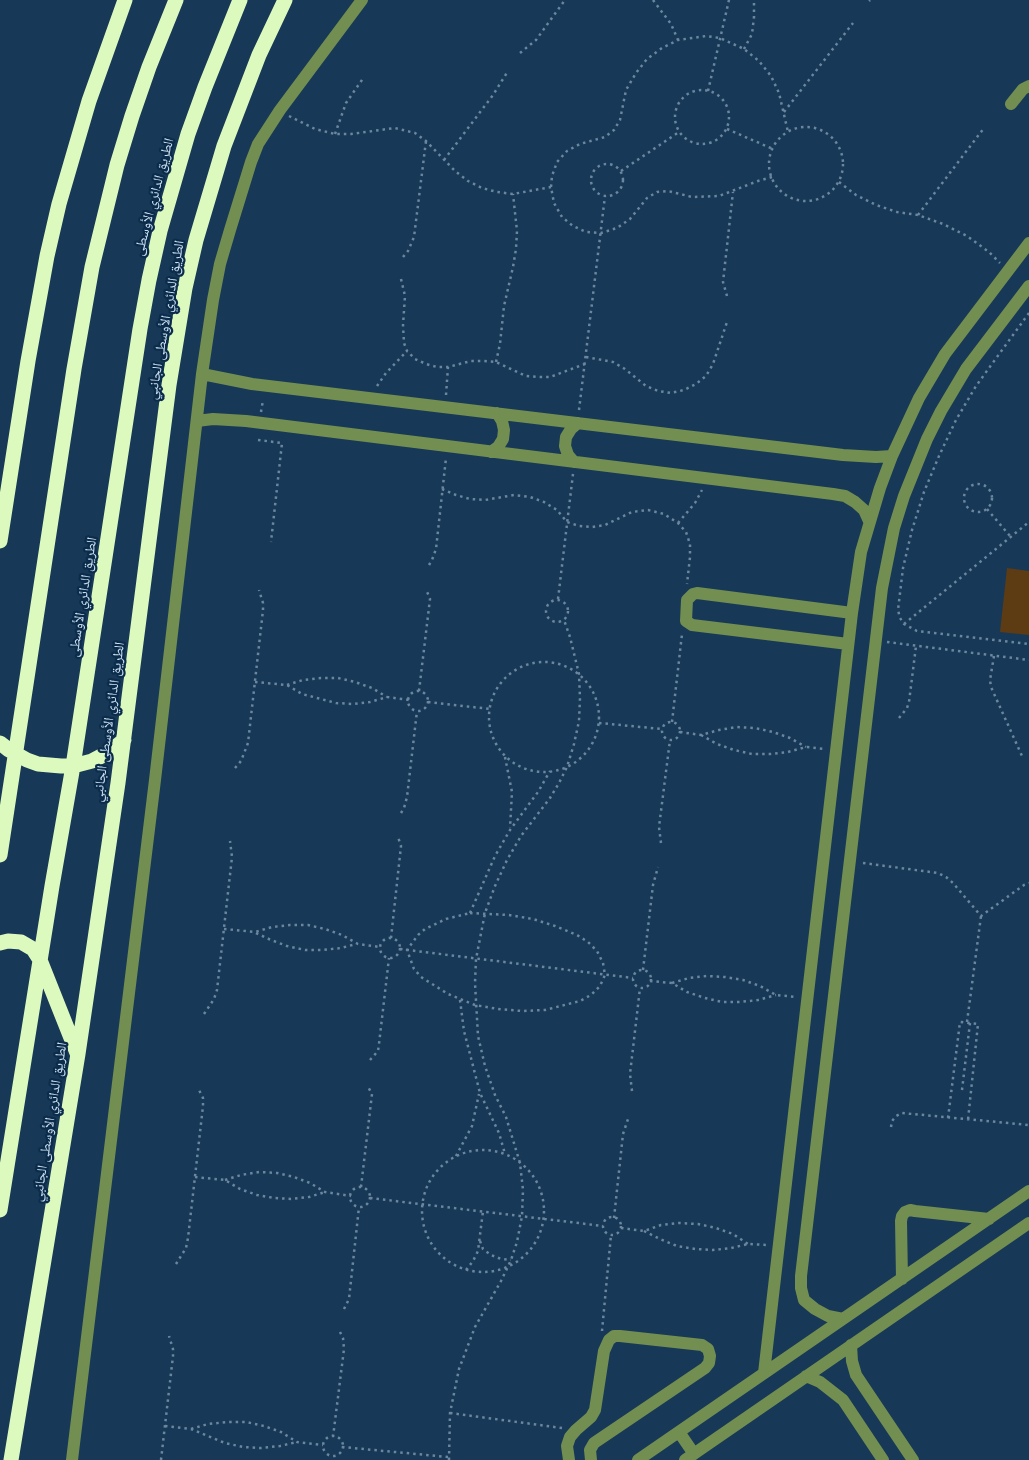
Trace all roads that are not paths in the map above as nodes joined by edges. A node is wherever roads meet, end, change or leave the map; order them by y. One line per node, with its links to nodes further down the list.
1 (124, 0): 18 (highway)
2 (176, 0): 23 (highway)
3 (240, 0): 24 (highway, الطريق الدائري الأوسطى)
4 (284, 0): 21 (highway, الطريق الدائري الأوسطى الجانبي)
5 (362, 0): 10 (street)
6 (1029, 86): 7 (street)
7 (1011, 104)
8 (1029, 242): 15 (street)
9 (1029, 286): 34 (street)
10 (202, 374): 11 (street); 12 (street)
11 (497, 413): 13 (street); 14 (street)
12 (197, 421): 14 (street); 41 (street)
13 (578, 423): 15 (street); 16 (street)
14 (491, 452): 16 (street)
15 (892, 456): 17 (street)
16 (574, 462): 17 (street)
17 (869, 521): 19 (street)
18 (0, 541)
19 (852, 613): 20 (street); 20 (street)
20 (848, 644): 36 (street)
21 (124, 740): 24 (highway); 28 (highway, الطريق الدائري الأوسطى الجانبي)
22 (0, 743): 23 (highway)
23 (16, 755): 24 (highway); 25 (highway)
24 (73, 766): 27 (highway, الطريق الدائري الأوسطى)
25 (0, 854)
26 (0, 943): 27 (highway)
27 (40, 960): 28 (highway); 30 (highway, الطريق الدائري الأوسطى)
28 (78, 1054): 40 (highway, الطريق الدائري الأوسطى الجانبي)
29 (1029, 1191): 31 (street)
30 (0, 1210)
31 (989, 1219): 33 (street); 33 (street)
32 (1029, 1223): 35 (street)
33 (902, 1278): 34 (street)
34 (843, 1319): 36 (street)
35 (851, 1345): 37 (street); 46 (street)
36 (764, 1373): 38 (street)
37 (806, 1376): 39 (street); 45 (street)
38 (679, 1432): 39 (street); 44 (street)
39 (689, 1457)
40 (10, 1460)
41 (72, 1460)
42 (569, 1460): 43 (street)
43 (591, 1460)
44 (638, 1460)
45 (883, 1460)
46 (912, 1460)

